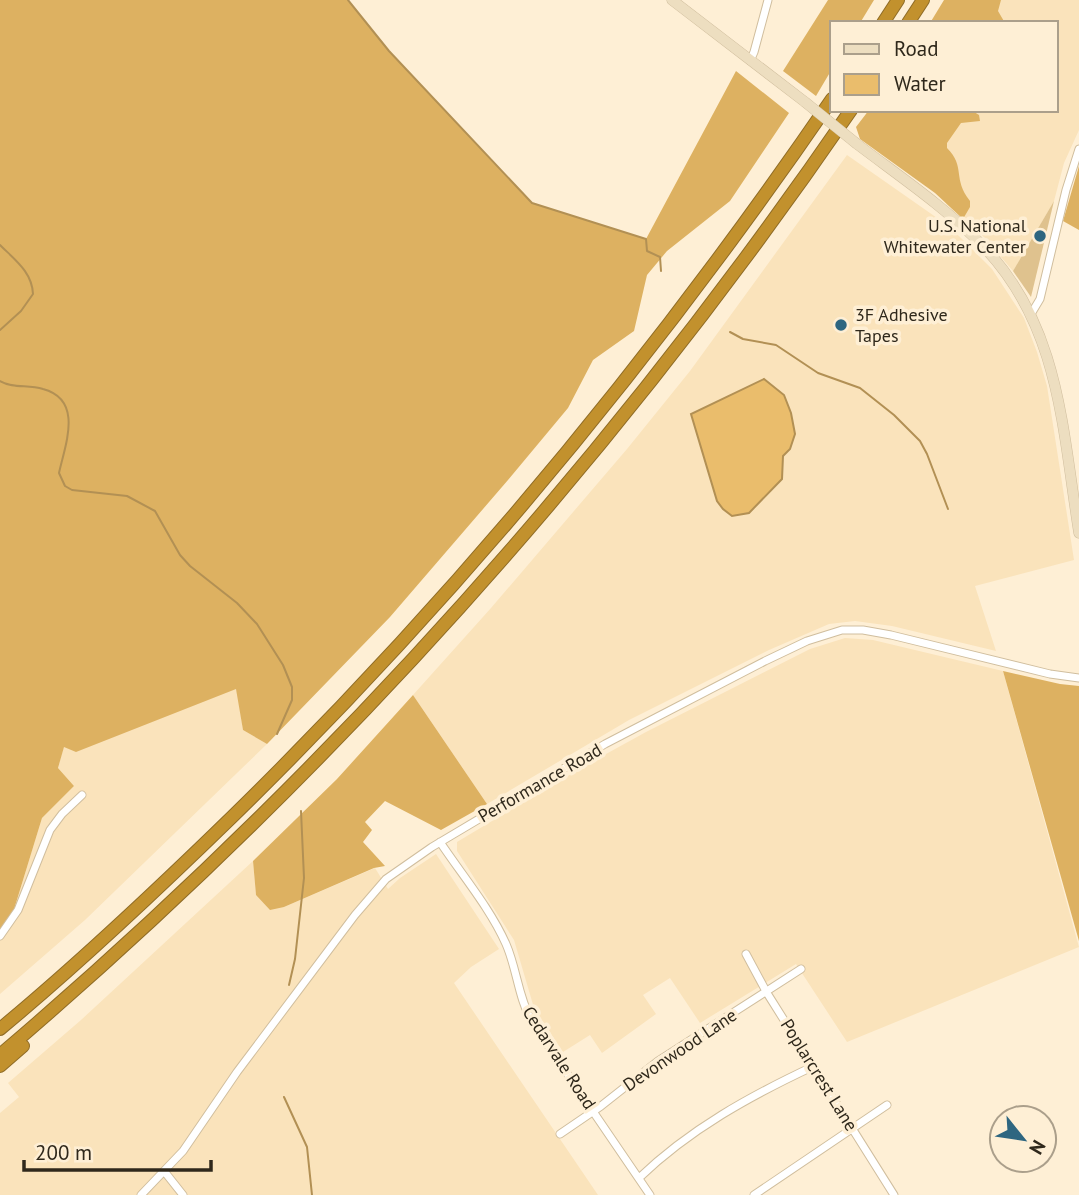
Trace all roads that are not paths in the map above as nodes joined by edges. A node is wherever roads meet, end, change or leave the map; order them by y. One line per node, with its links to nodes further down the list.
1 (672, 0): 7 (main road)
2 (768, 0): 7 (street)
3 (898, 0): 5 (highway)
4 (923, 0): 6 (highway)
5 (884, 21)
6 (909, 21)
7 (750, 61): 11 (main road, bridge)
8 (830, 102): 21 (highway)
9 (850, 112): 18 (highway)
10 (1079, 149): 11 (street)
11 (1031, 314): 12 (main road)
12 (1079, 533)
13 (1079, 678): 15 (street, Performance Road)
14 (82, 795): 16 (street)
15 (440, 842): 26 (street, Cedarvale Road); 29 (street, Performance Road)
16 (0, 936)
17 (746, 954): 20 (street, Poplarcrest Lane)
18 (105, 964): 22 (highway); 23 (highway)
19 (802, 969): 20 (street, Devonwood Lane)
20 (767, 993): 24 (street, Poplarcrest Lane); 26 (street, Devonwood Lane)
21 (3, 1026)
22 (0, 1055)
23 (0, 1066)
24 (814, 1066): 27 (street, Poplarcrest Lane); 30 (street)
25 (887, 1105): 27 (street)
26 (594, 1111): 28 (street, Devonwood Lane); 30 (street, Cedarvale Road)
27 (852, 1129): 34 (street); 35 (street, Poplarcrest Lane)
28 (560, 1134)
29 (164, 1171): 31 (street, Performance Road); 32 (street)
30 (639, 1178): 33 (street, Cedarvale Road)
31 (141, 1195)
32 (183, 1195)
33 (650, 1195)
34 (754, 1195)
35 (894, 1195)

